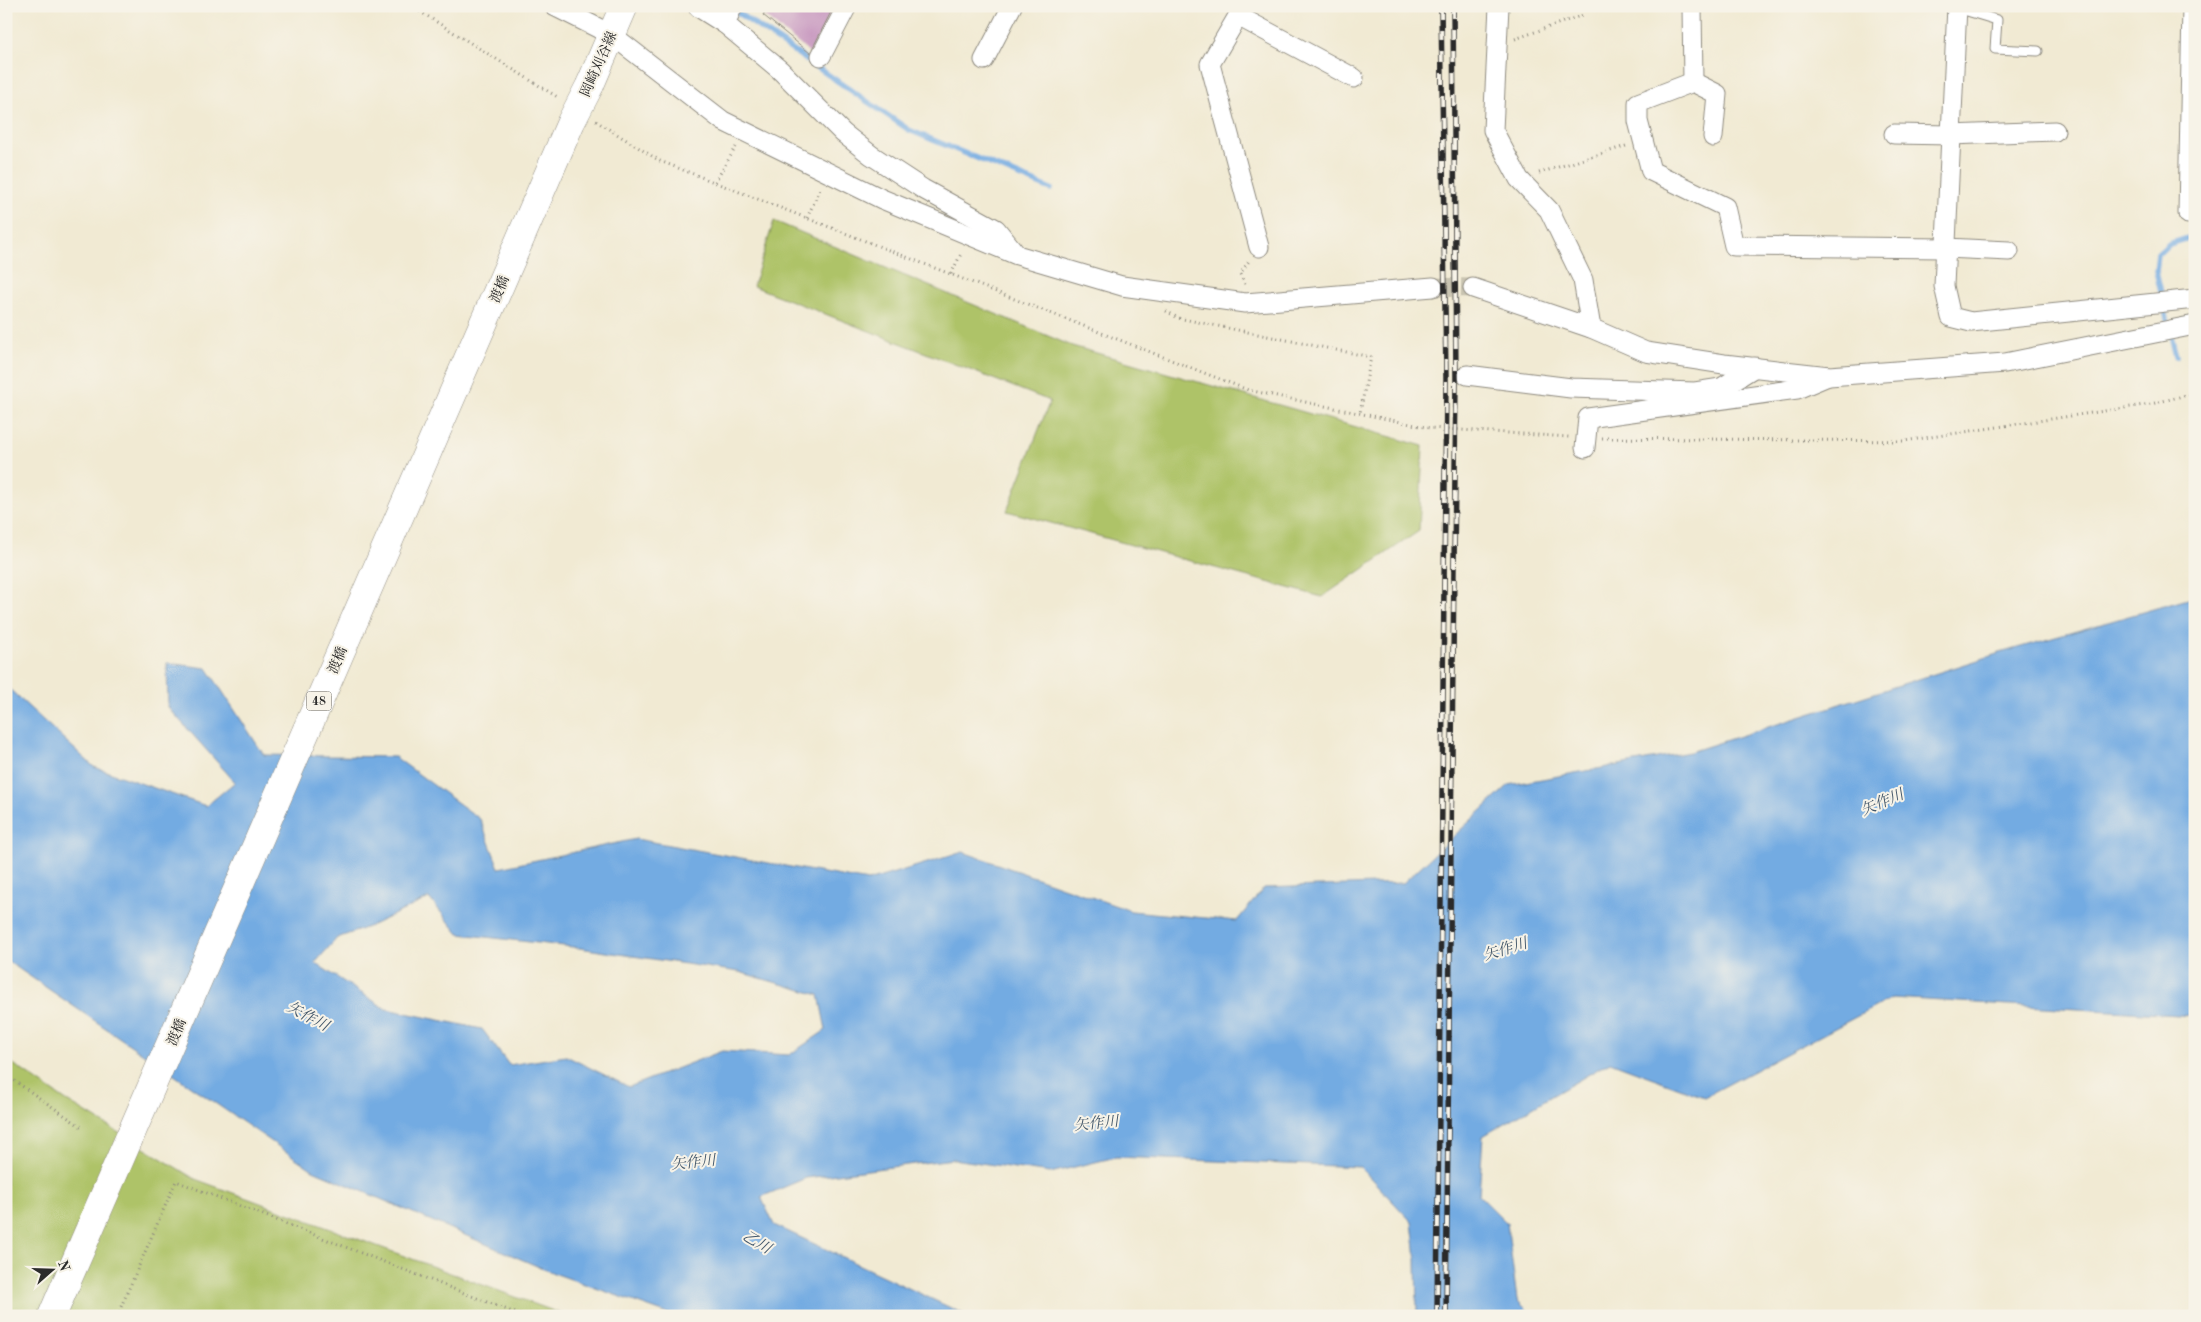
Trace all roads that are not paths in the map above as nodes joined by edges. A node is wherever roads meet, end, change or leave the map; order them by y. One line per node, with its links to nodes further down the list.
1 (554, 6): 13 (street)
2 (624, 6): 13 (main road, 岡崎刈谷線 / 48)
3 (698, 6): 12 (street)
4 (733, 6): 12 (street)
5 (847, 6): 15 (street)
6 (1012, 6): 16 (street)
7 (1499, 6): 33 (street)
8 (1692, 6): 18 (street)
9 (2192, 6): 24 (street)
10 (1957, 7): 14 (lane); 22 (street)
11 (1239, 11): 17 (street); 25 (street)
12 (725, 24): 28 (street)
13 (612, 34): 19 (main road, 岡崎刈谷線 / 48, bridge); 28 (street)
14 (2038, 51)
15 (821, 56)
16 (984, 60)
17 (1354, 78)
18 (1693, 82): 23 (street); 26 (street)
19 (575, 113): 38 (main road, 渡橋 / 48, bridge)
20 (2055, 131): 22 (street)
21 (1894, 134): 22 (street)
22 (1951, 135): 26 (street)
23 (1713, 137)
24 (2195, 212)
25 (1260, 247)
26 (1946, 248): 27 (street); 31 (street)
27 (2009, 251)
28 (1017, 255): 29 (street)
29 (1433, 287)
30 (1473, 288): 33 (street)
31 (2195, 299)
32 (2195, 325): 36 (street)
33 (1591, 328): 34 (street)
34 (1755, 367): 35 (street); 36 (street)
35 (1467, 375)
36 (1829, 376): 37 (street)
37 (1586, 443)
38 (52, 1316)

